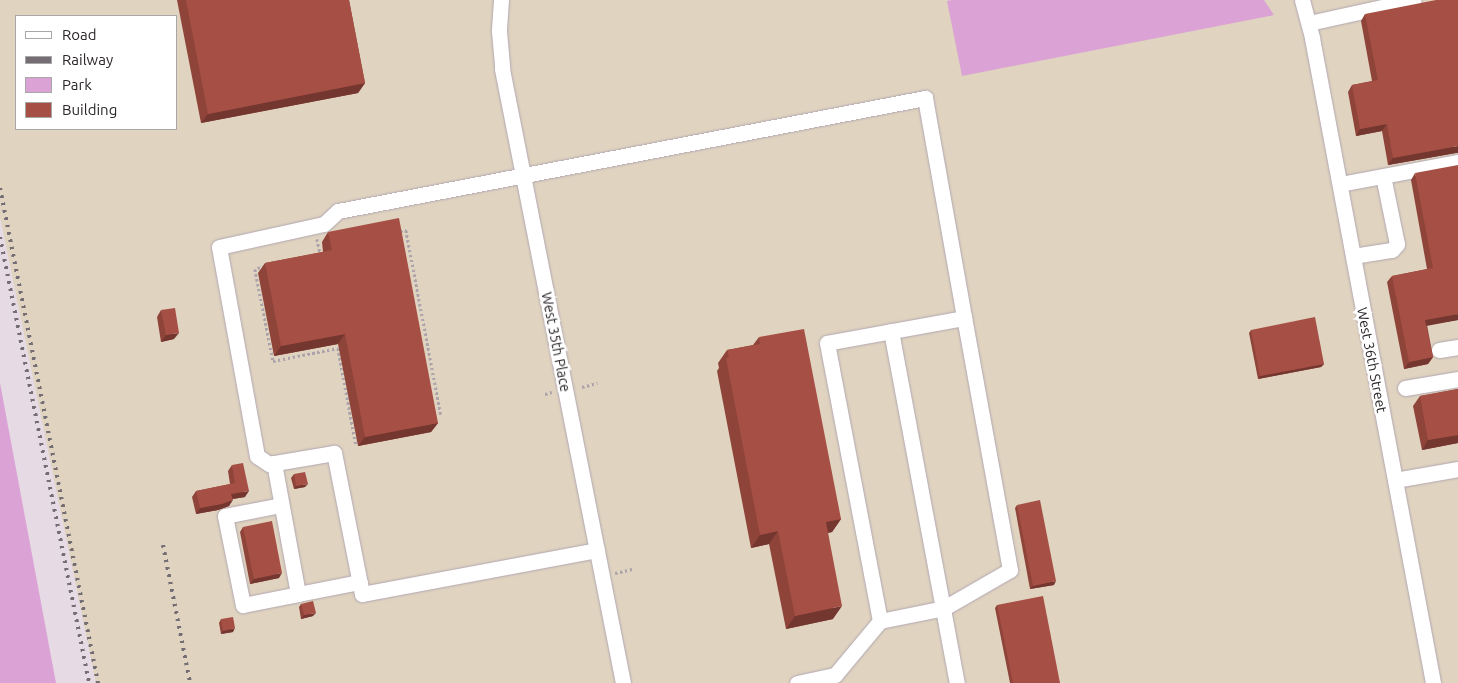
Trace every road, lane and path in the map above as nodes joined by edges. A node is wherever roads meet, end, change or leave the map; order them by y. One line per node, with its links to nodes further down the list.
1 (501, 0): 7 (street, West 35th Place)
2 (1294, 0): 5 (street, West 36th Street)
3 (1302, 0): 5 (street, West 36th Street)
4 (1414, 0): 5 (street)
5 (1310, 30): 9 (street, West 36th Street)
6 (1458, 162): 8 (street)
7 (523, 174): 15 (street); 27 (street); 31 (street, West 35th Place)
8 (1383, 176): 9 (street); 12 (street)
9 (1340, 184): 12 (street, West 36th Street)
10 (396, 223): 25 (path)
11 (326, 237): 13 (path)
12 (1353, 256): 29 (street, West 36th Street)
13 (321, 257)
14 (274, 266): 26 (path)
15 (964, 318): 16 (street); 36 (street)
16 (891, 331): 36 (street); 37 (street)
17 (1458, 347): 18 (street)
18 (1439, 350)
19 (1458, 378): 22 (street)
20 (597, 384): 21 (path)
21 (582, 386)
22 (1405, 388)
23 (552, 392): 24 (path)
24 (545, 394)
25 (441, 414)
26 (356, 445)
27 (274, 464): 30 (street); 34 (street)
28 (1458, 469): 29 (street)
29 (1395, 480): 41 (street, West 36th Street)
30 (282, 505): 35 (street); 35 (street)
31 (597, 550): 34 (street); 38 (street, West 35th Place)
32 (633, 569): 33 (path)
33 (613, 573)
34 (360, 582): 35 (street)
35 (298, 594)
36 (944, 608): 37 (street); 40 (street)
37 (880, 621): 39 (street)
38 (623, 683)
39 (797, 683)
40 (957, 683)
41 (1433, 683)

